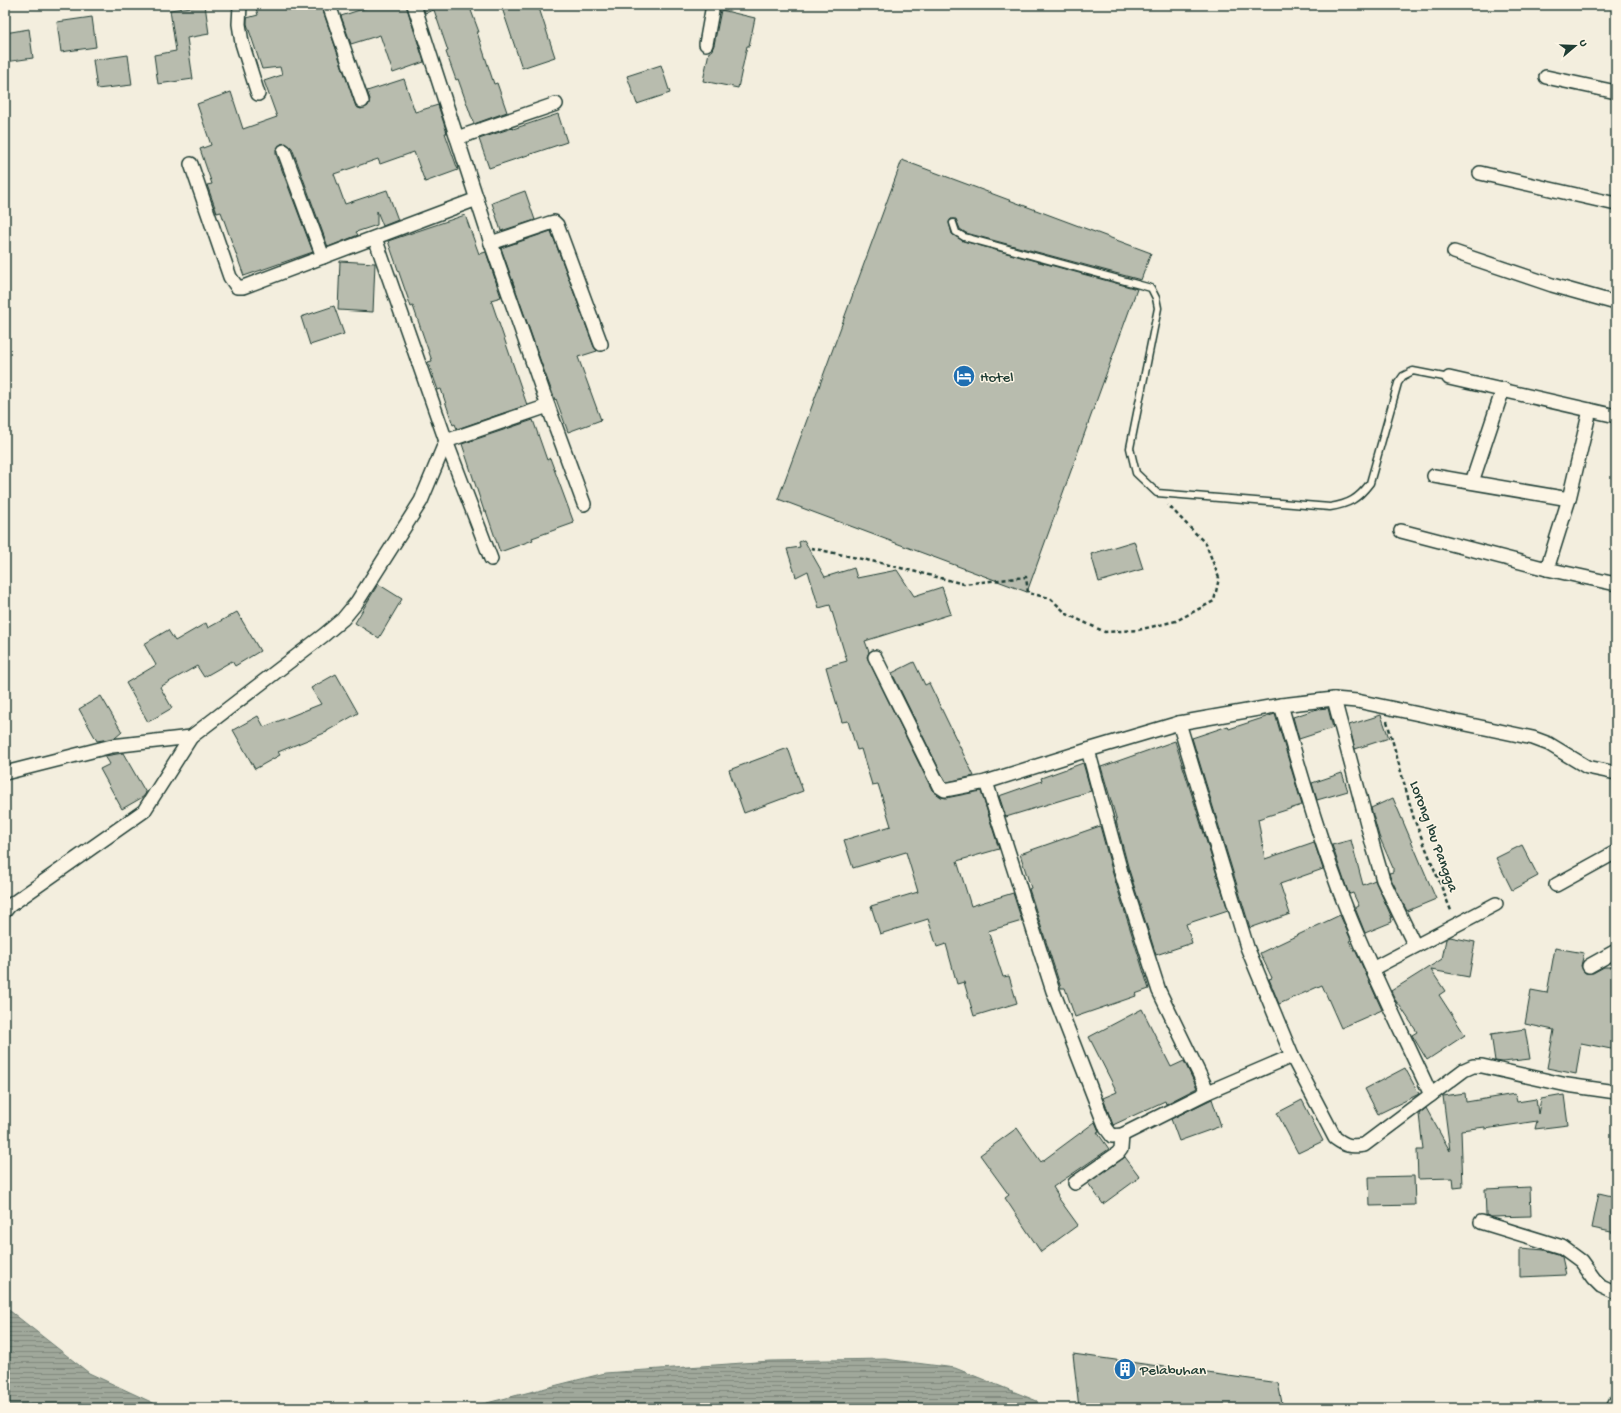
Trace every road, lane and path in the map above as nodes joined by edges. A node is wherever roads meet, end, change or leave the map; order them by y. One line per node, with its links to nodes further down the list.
1 (240, 5): 8 (street)
2 (328, 5): 9 (street)
3 (414, 5): 11 (street)
4 (713, 5): 5 (street)
5 (706, 44)
6 (1546, 77): 7 (street)
7 (1616, 92)
8 (258, 94)
9 (362, 101)
10 (556, 104): 11 (street)
11 (457, 138): 15 (street)
12 (284, 151): 21 (street)
13 (191, 164): 21 (street)
14 (1480, 173): 16 (street)
15 (477, 200): 18 (street); 19 (street)
16 (1616, 204)
17 (952, 223): 32 (lane)
18 (375, 238): 21 (street); 29 (street)
19 (491, 243): 23 (street); 26 (street)
20 (1454, 252): 22 (street)
21 (323, 257)
22 (1616, 303)
23 (601, 344)
24 (1448, 378): 25 (street); 32 (lane)
25 (1503, 389): 27 (street); 31 (street)
26 (548, 406): 29 (street); 34 (street)
27 (1590, 410): 28 (street); 33 (street)
28 (1616, 416)
29 (446, 441): 37 (street); 45 (street)
30 (1434, 476): 31 (street)
31 (1472, 482): 33 (street)
32 (1157, 493): 36 (path)
33 (1569, 499): 38 (street)
34 (584, 504)
35 (1401, 531): 38 (street)
36 (811, 548)
37 (491, 559)
38 (1547, 569): 39 (street)
39 (1616, 584)
40 (875, 657): 49 (street)
41 (1334, 699): 42 (street); 43 (street); 55 (street)
42 (1281, 705): 44 (street); 58 (street)
43 (1383, 707): 47 (street); 54 (path, Lorong Ibu Pangga)
44 (1179, 723): 46 (street); 59 (street)
45 (191, 738): 48 (street); 53 (street)
46 (1088, 750): 49 (street); 60 (street)
47 (1616, 773)
48 (5, 774)
49 (986, 782): 63 (street)
50 (1616, 852): 51 (street)
51 (1556, 885)
52 (1496, 904): 54 (street)
53 (5, 911)
54 (1456, 925): 55 (street)
55 (1415, 946): 58 (street)
56 (1616, 951): 57 (street)
57 (1589, 966)
58 (1372, 969): 62 (street)
59 (1292, 1056): 60 (street); 62 (street)
60 (1208, 1092): 63 (street)
61 (1616, 1092): 62 (street)
62 (1432, 1095)
63 (1122, 1135): 64 (street)
64 (1075, 1183)
65 (1482, 1222): 66 (street)
66 (1616, 1293)
67 (1616, 1402): 68 (street)
68 (1613, 1408)

